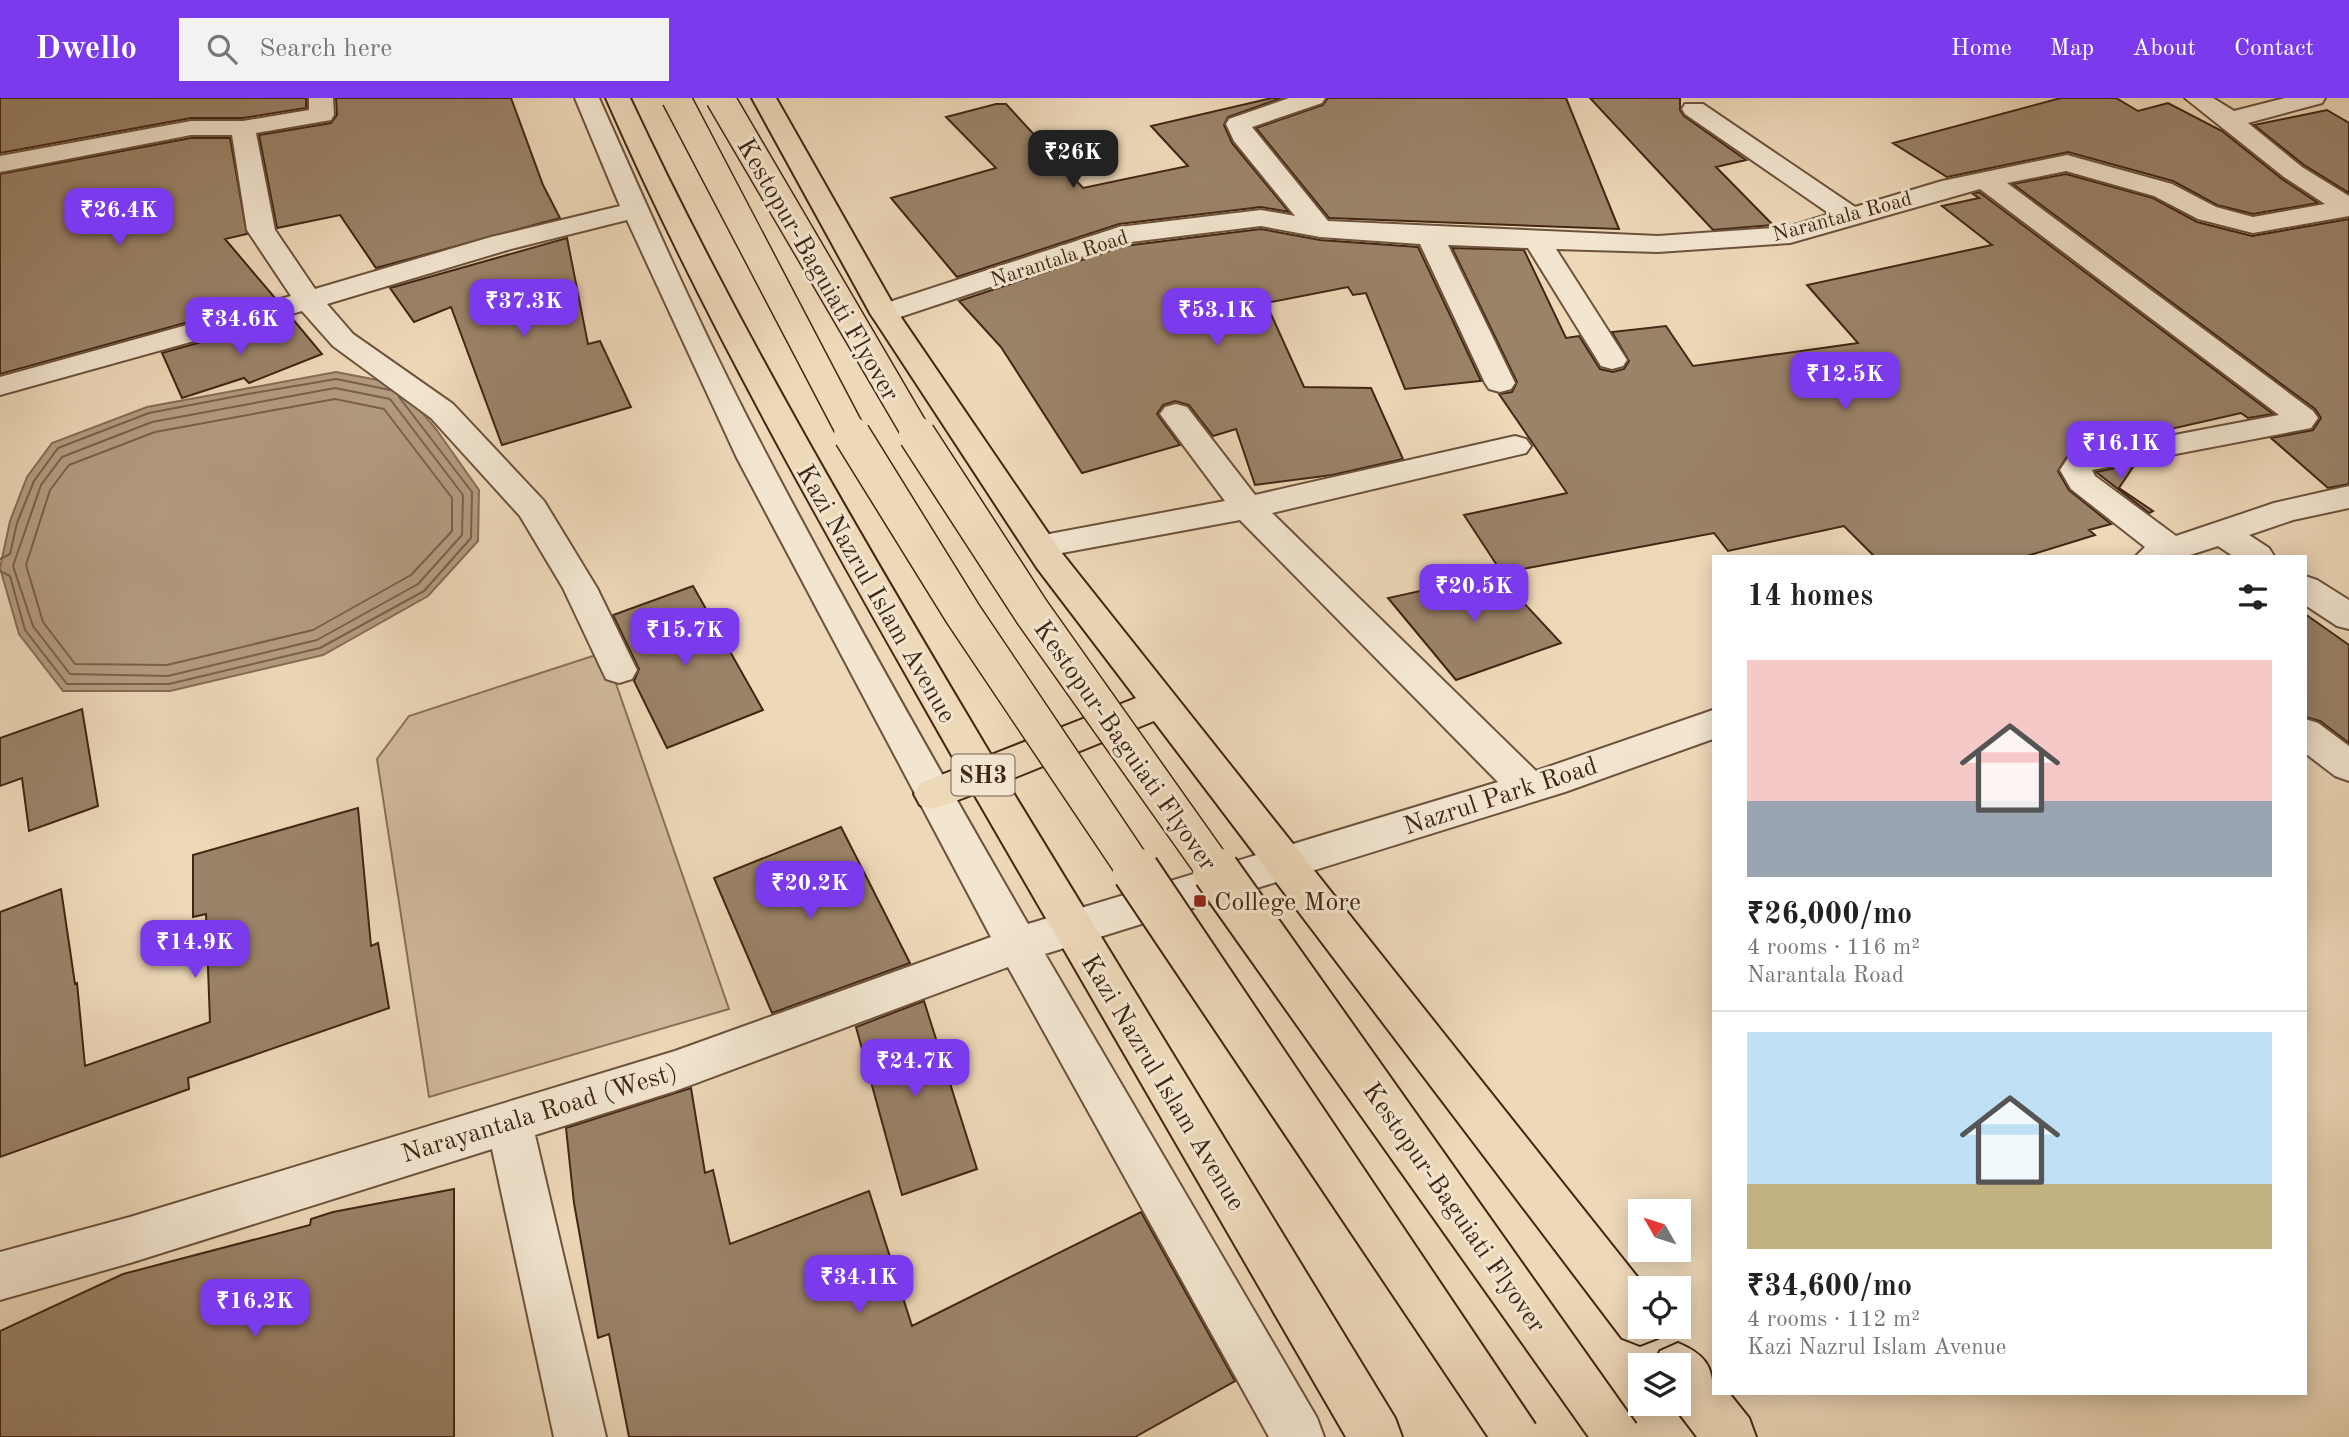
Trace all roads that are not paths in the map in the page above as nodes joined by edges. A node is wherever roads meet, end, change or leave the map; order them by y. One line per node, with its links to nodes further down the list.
1 (321, 98): 12 (street)
2 (587, 98): 16 (street, Kazi Nazrul Islam Avenue)
3 (618, 98): 41 (main road, Kazi Nazrul Islam Avenue / SH3)
4 (676, 98): 56 (main road, Kestopur-Baguiati Flyover, bridge)
5 (720, 98): 57 (main road, Kestopur-Baguiati Flyover, bridge)
6 (764, 98): 22 (main road)
7 (1313, 98): 18 (street)
8 (2197, 98): 11 (street, Narantala Road)
9 (2314, 98): 11 (street)
10 (1694, 108): 17 (street)
11 (2230, 120): 15 (street, Narantala Road)
12 (243, 128): 13 (street); 21 (street)
13 (0, 164)
14 (1984, 179): 15 (street, Narantala Road); 17 (street, Narantala Road); 32 (street)
15 (2349, 208)
16 (635, 210): 21 (street); 43 (street, Kazi Nazrul Islam Avenue)
17 (1850, 216): 20 (street, Narantala Road)
18 (1320, 229): 19 (street, Narantala Road); 22 (street, Narantala Road)
19 (1430, 236): 20 (street, Narantala Road); 24 (street)
20 (1538, 242): 23 (street)
21 (308, 300): 25 (street); 36 (street)
22 (884, 313): 31 (main road)
23 (1612, 359)
24 (1500, 383)
25 (0, 386)
26 (1176, 414): 29 (street)
27 (1515, 446): 29 (street)
28 (2349, 497): 30 (street)
29 (1247, 508): 31 (street); 42 (street)
30 (2220, 532): 32 (street); 33 (street)
31 (1040, 545): 37 (main road)
32 (2162, 553)
33 (2256, 555)
34 (2307, 589): 35 (street)
35 (2349, 617)
36 (619, 670)
37 (1162, 703): 41 (main road); 44 (main road)
38 (1712, 724): 42 (street, Nazrul Park Road)
39 (2307, 734): 40 (street)
40 (2349, 766)
41 (983, 775): 43 (main road); 45 (main road, Kazi Nazrul Islam Avenue / SH3)
42 (1528, 787): 44 (street, Nazrul Park Road)
43 (934, 794): 46 (street, Kazi Nazrul Islam Avenue)
44 (1287, 863): 45 (street, Nazrul Park Road); 49 (main road)
45 (1071, 926): 46 (street, Narayantala Road (West)); 55 (main road, Kazi Nazrul Islam Avenue / SH3)
46 (1017, 946): 47 (street, Narayantala Road (West)); 54 (street, Kazi Nazrul Islam Avenue)
47 (509, 1123): 48 (street, Narayantala Road (West)); 53 (street)
48 (0, 1276)
49 (1628, 1304)
50 (1655, 1339): 51 (main road)
51 (1666, 1353)
52 (1691, 1386): 58 (main road)
53 (580, 1437)
54 (1298, 1437)
55 (1376, 1437)
56 (1516, 1437)
57 (1617, 1437)
58 (1730, 1437)

